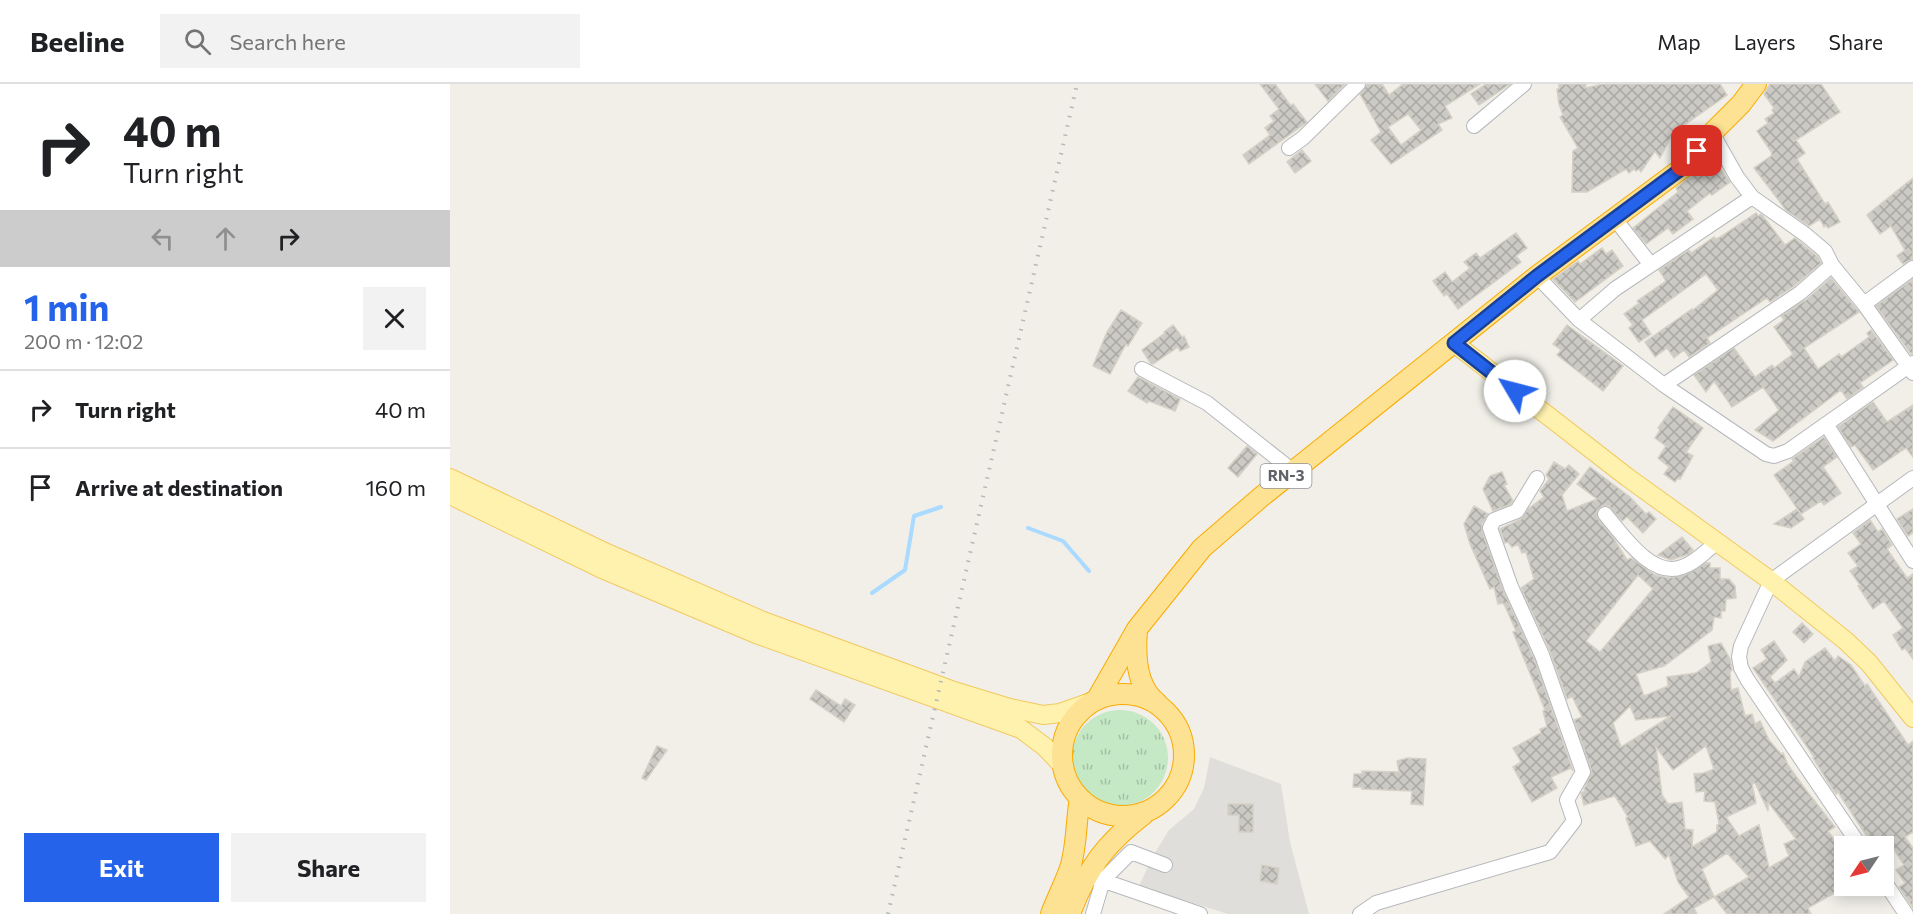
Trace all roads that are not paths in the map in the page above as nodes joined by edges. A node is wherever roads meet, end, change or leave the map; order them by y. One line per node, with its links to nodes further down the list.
1 (1524, 84): 4 (street)
2 (1756, 84): 5 (highway, RN-3)
3 (1353, 86): 6 (street)
4 (1474, 126)
5 (1712, 133): 7 (street); 8 (highway, RN-3)
6 (1289, 148)
7 (1752, 197): 9 (street); 10 (street)
8 (1616, 219): 9 (street); 12 (highway, RN-3)
9 (1651, 265): 14 (street)
10 (1832, 265): 13 (street); 18 (street)
11 (1913, 268): 13 (street)
12 (1537, 276): 14 (street); 15 (highway, RN-3)
13 (1864, 304): 16 (street)
14 (1579, 320): 18 (street)
15 (1454, 343): 20 (highway, RN-3); 27 (main road)
16 (1912, 367): 19 (street)
17 (1142, 369): 20 (street)
18 (1664, 385): 19 (street)
19 (1826, 424): 25 (street)
20 (1293, 471): 30 (highway, RN-3)
21 (450, 478): 31 (main road)
22 (1537, 478): 45 (street)
23 (1913, 478): 25 (street)
24 (450, 495): 34 (main road)
25 (1876, 504): 28 (street); 29 (street)
26 (1605, 514): 27 (street)
27 (1717, 542): 29 (main road)
28 (1913, 561)
29 (1771, 581): 33 (main road); 37 (street)
30 (1137, 629): 31 (highway, RN-3); 32 (highway)
31 (1094, 701): 32 (highway); 34 (highway)
32 (1159, 705): 36 (highway)
33 (1913, 718)
34 (1064, 767): 35 (highway)
35 (1080, 798): 36 (highway); 41 (highway)
36 (1148, 812): 39 (highway)
37 (1853, 836)
38 (1165, 865): 39 (street)
39 (1095, 877): 42 (highway); 43 (street); 44 (street)
40 (1894, 896): 46 (street)
41 (1051, 914)
42 (1070, 914)
43 (1094, 914)
44 (1200, 914)
45 (1360, 914)
46 (1906, 914)

